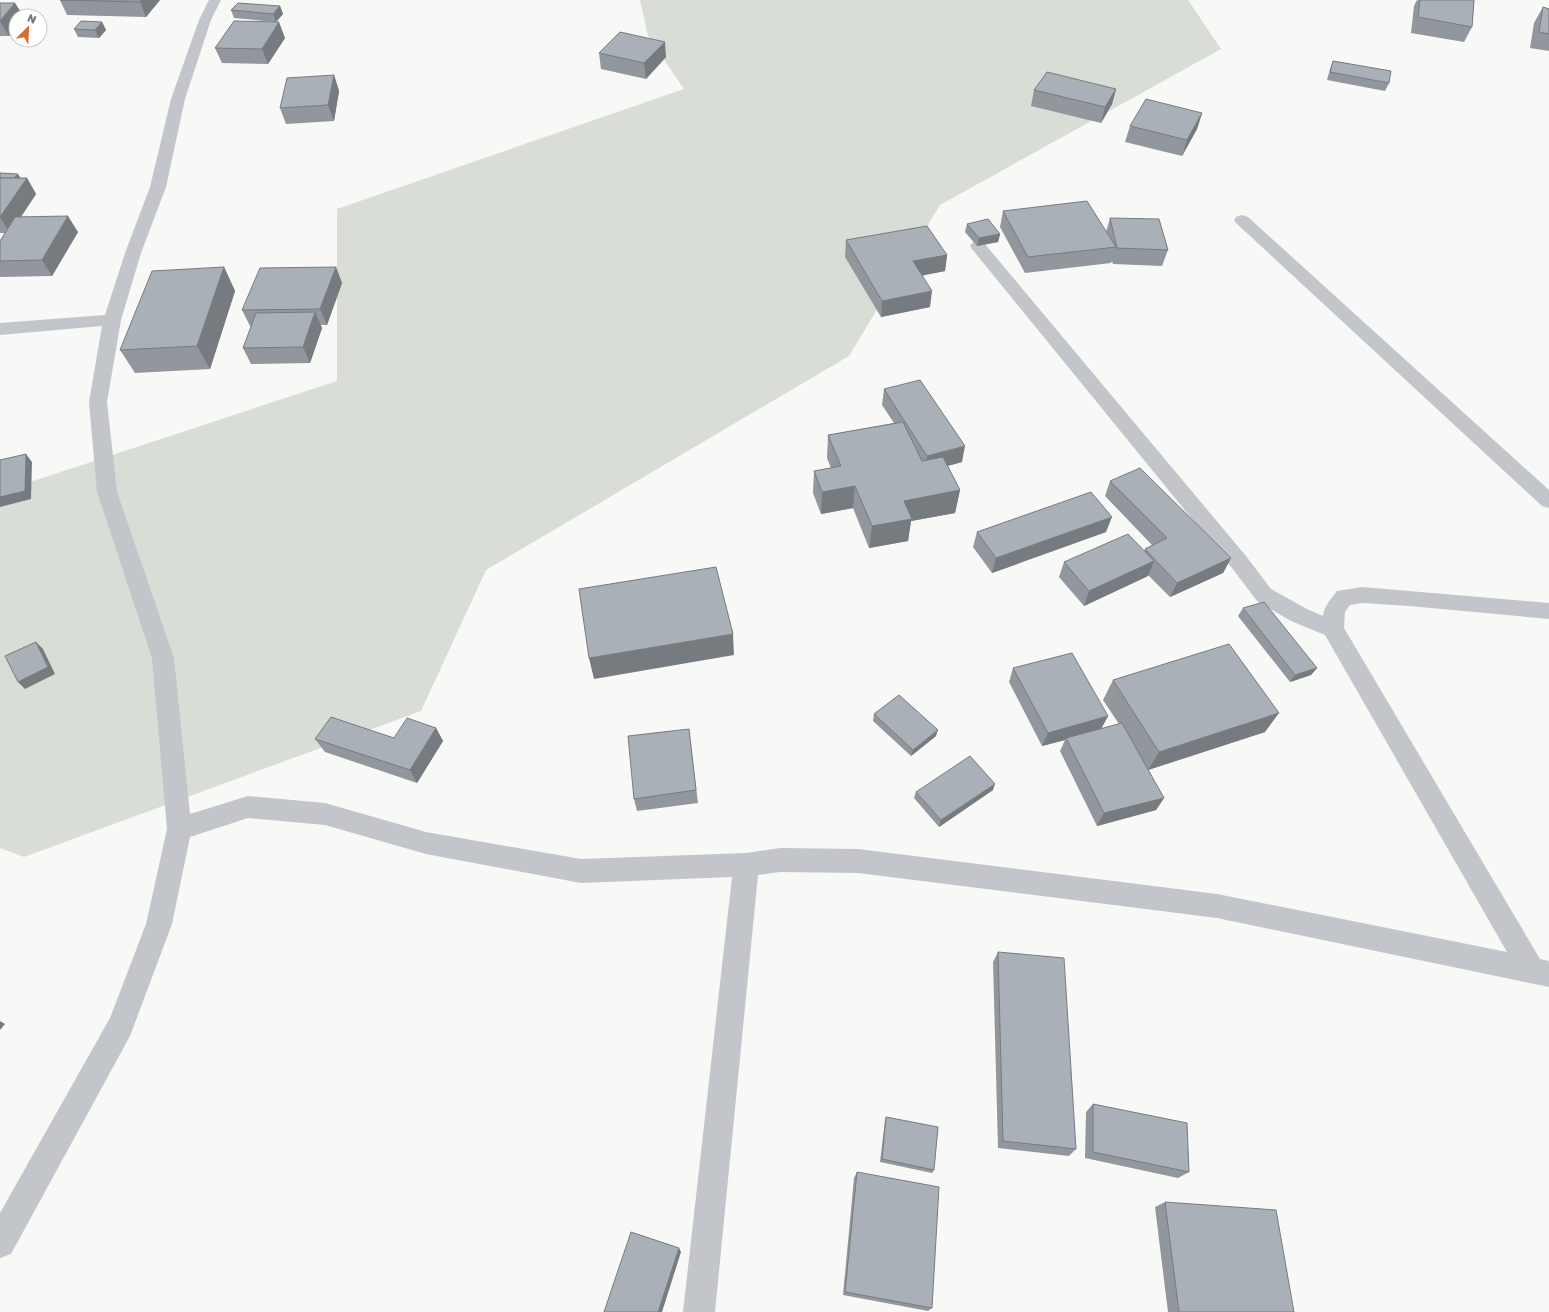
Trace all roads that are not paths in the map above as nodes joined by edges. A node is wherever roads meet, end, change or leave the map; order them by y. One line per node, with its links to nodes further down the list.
1 (215, 0): 4 (street)
2 (1242, 220): 6 (street)
3 (978, 246): 8 (street)
4 (112, 320): 5 (street); 9 (street)
5 (0, 328)
6 (1549, 501)
7 (1549, 610): 8 (street)
8 (1333, 629): 11 (street)
9 (179, 829): 10 (street); 12 (street)
10 (746, 865): 11 (street); 13 (street)
11 (1541, 972)
12 (0, 1243)
13 (699, 1312)

